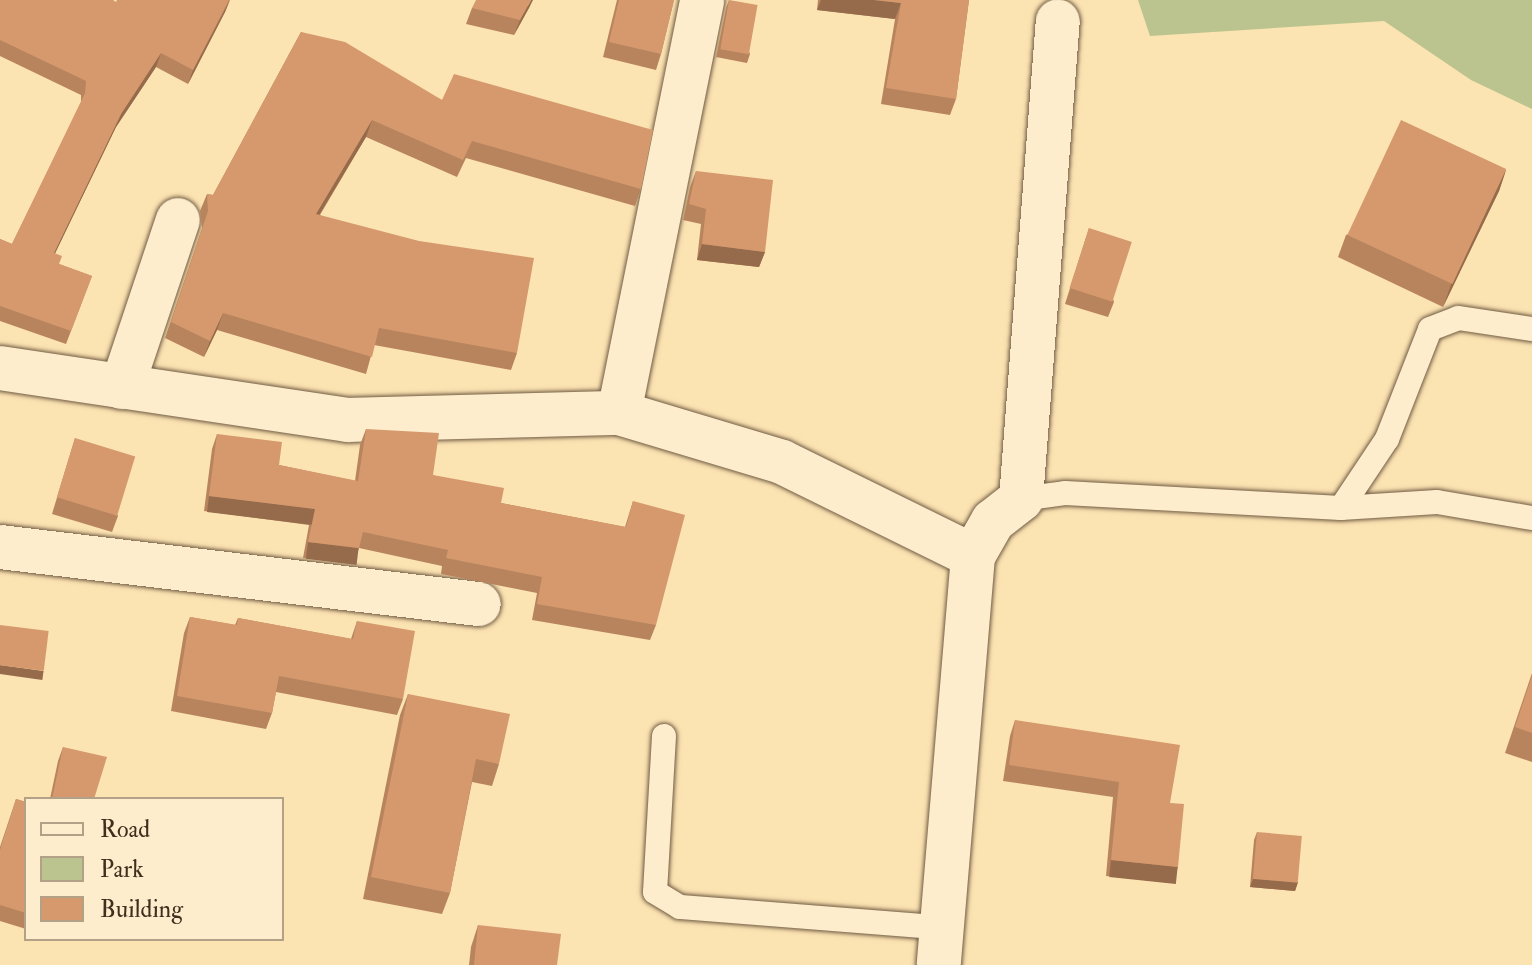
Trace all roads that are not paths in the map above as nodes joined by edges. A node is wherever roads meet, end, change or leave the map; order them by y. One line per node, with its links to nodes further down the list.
1 (702, 0): 7 (street)
2 (1058, 21): 8 (street)
3 (178, 220): 6 (street)
4 (1532, 329): 9 (lane)
5 (0, 368): 6 (street)
6 (122, 387): 7 (street)
7 (619, 413): 12 (street)
8 (1021, 499): 9 (lane); 12 (street)
9 (1341, 508): 10 (lane)
10 (1532, 518)
11 (0, 547): 13 (street)
12 (973, 556): 15 (street)
13 (479, 604)
14 (664, 736): 15 (lane)
15 (942, 946)

